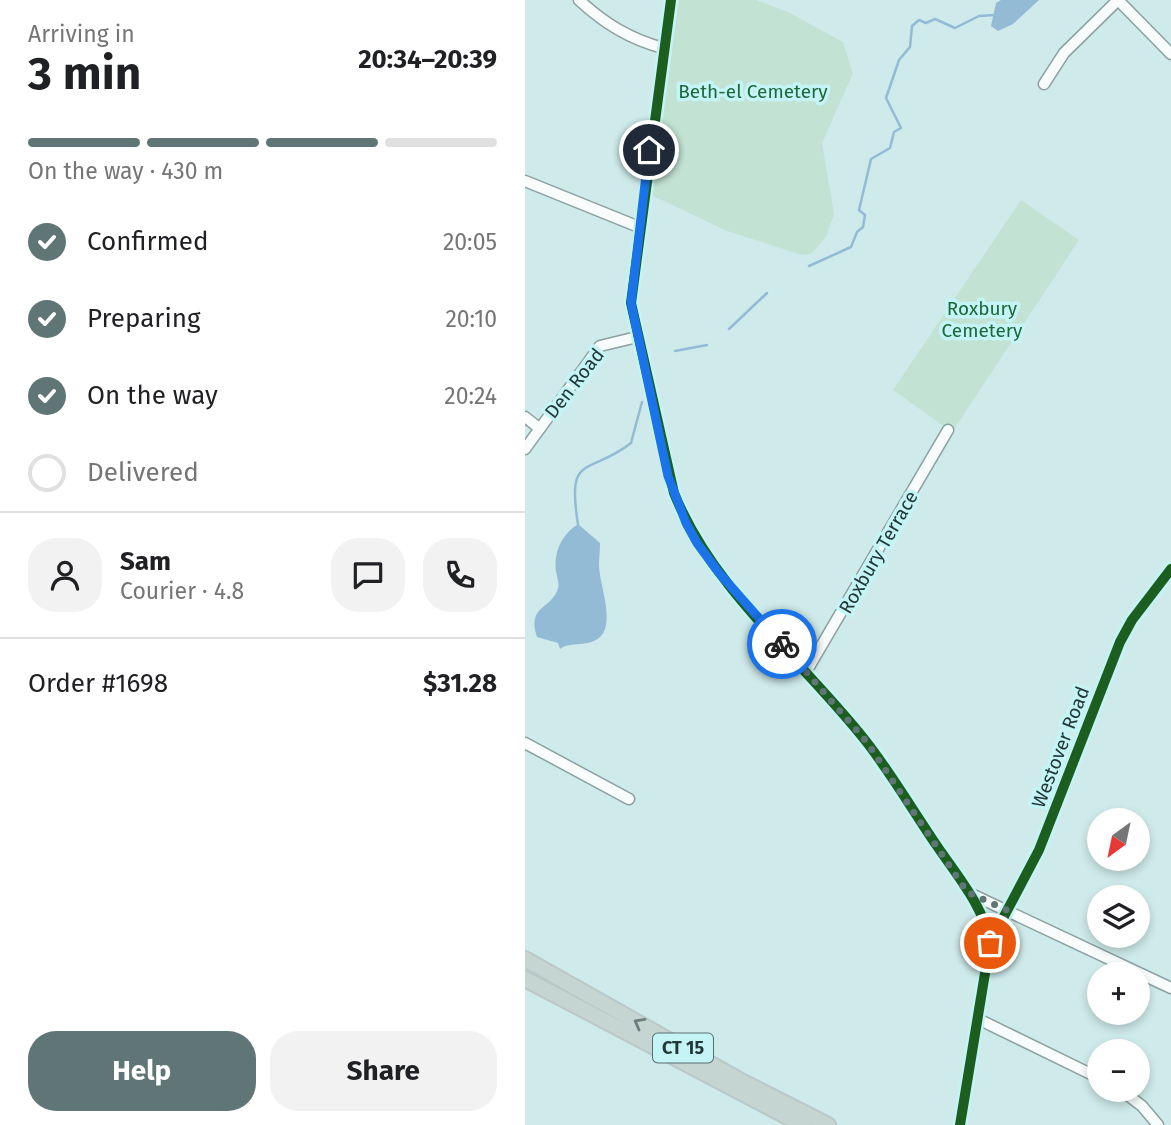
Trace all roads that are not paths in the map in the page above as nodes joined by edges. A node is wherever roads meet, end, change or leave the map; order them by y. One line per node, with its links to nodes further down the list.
1 (579, 0): 4 (street)
2 (671, 0): 4 (street)
3 (1118, 0): 5 (street); 6 (street)
4 (663, 48): 8 (street)
5 (1171, 54)
6 (1044, 84)
7 (525, 181): 8 (street)
8 (639, 227): 9 (street)
9 (637, 337): 11 (street, Den Road); 15 (street)
10 (525, 417): 11 (street)
11 (539, 428): 13 (street, Den Road)
12 (948, 430): 15 (street, Roxbury Terrace)
13 (525, 449)
14 (1171, 569): 19 (street, Westover Road)
15 (806, 671): 18 (street)
16 (525, 743): 17 (street)
17 (629, 799)
18 (967, 892): 19 (street); 20 (street)
19 (1009, 911): 20 (street, Westover Road); 23 (street)
20 (990, 943): 24 (street)
21 (525, 959): 28 (highway, CT 15, one-way to 21)
22 (525, 979): 27 (highway, CT 15)
23 (1171, 988)
24 (978, 1019): 25 (street); 29 (street)
25 (1087, 1072)
26 (1137, 1102): 30 (street)
27 (803, 1125)
28 (828, 1125)
29 (960, 1125)
30 (1158, 1125)

